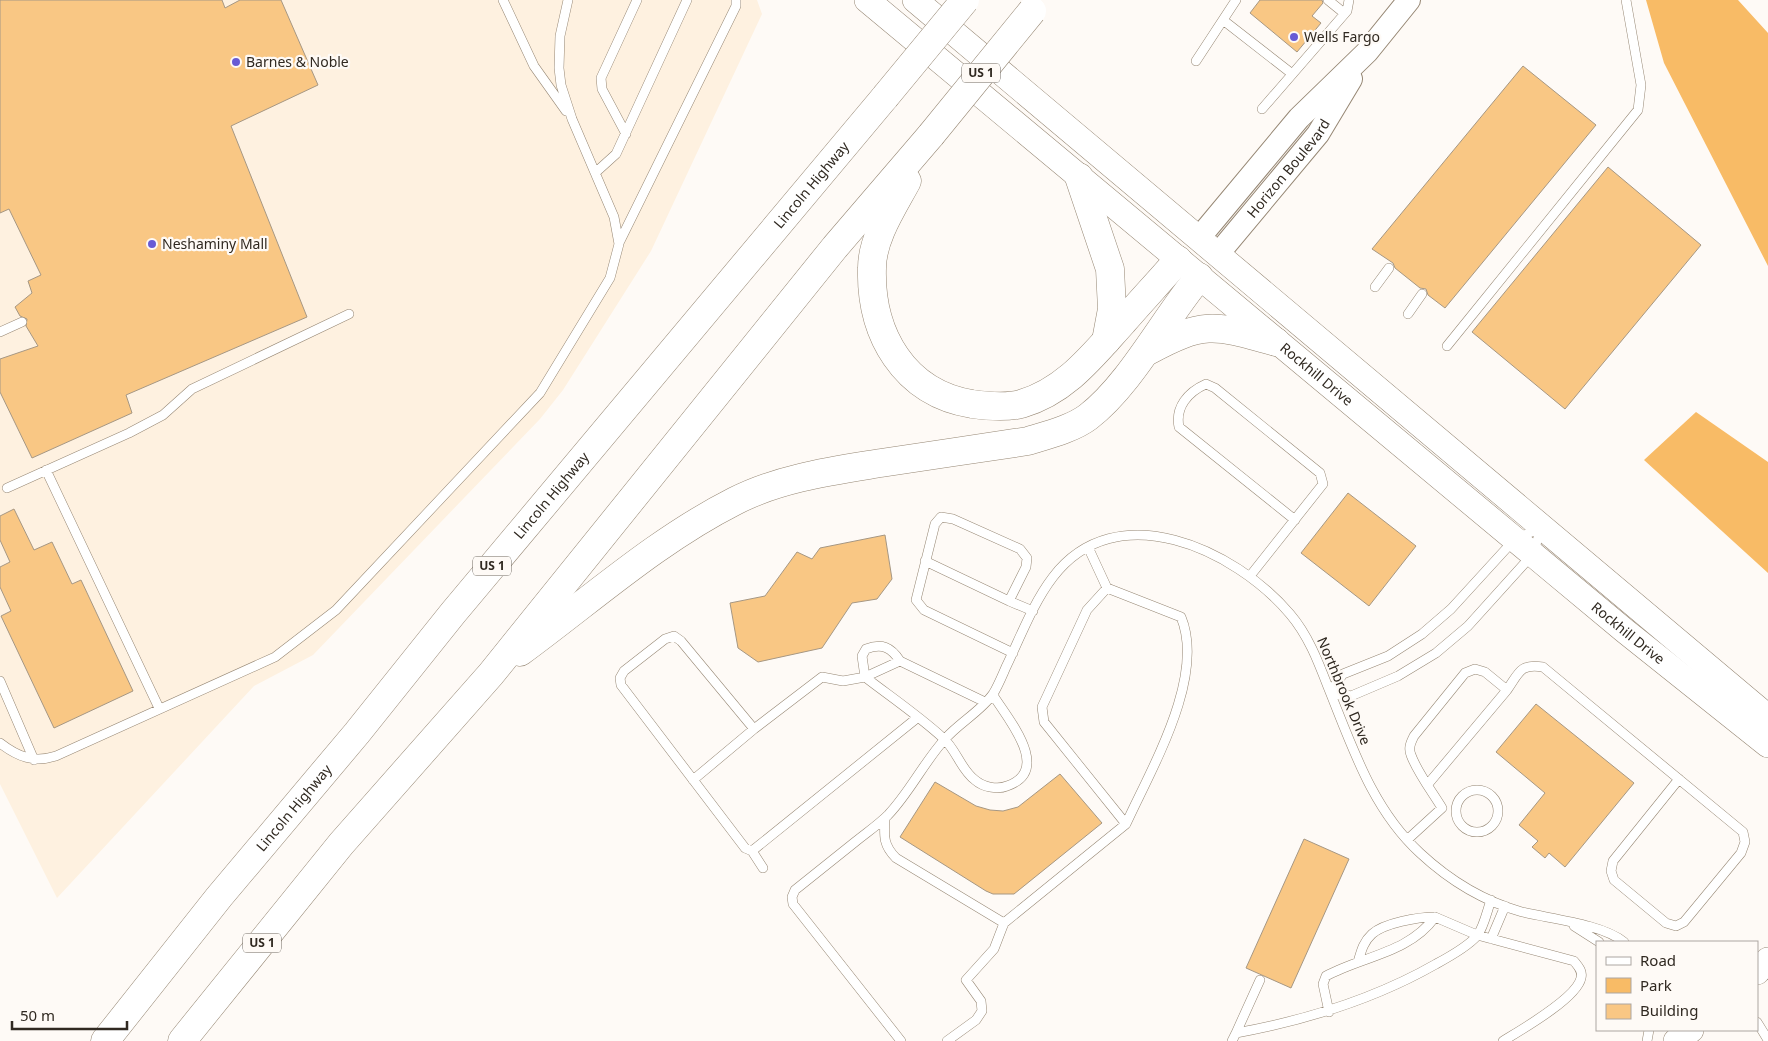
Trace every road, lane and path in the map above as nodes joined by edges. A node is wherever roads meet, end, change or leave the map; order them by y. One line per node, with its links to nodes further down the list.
1 (503, 0): 21 (lane)
2 (568, 0): 21 (lane)
3 (637, 0): 22 (lane)
4 (687, 0): 22 (lane)
5 (736, 0): 27 (lane)
6 (867, 0): 25 (main road, Rockhill Drive)
7 (915, 0): 26 (main road, Rockhill Drive)
8 (965, 0): 98 (highway, Lincoln Highway / US 1, bridge)
9 (1236, 0): 16 (lane)
10 (1328, 0): 15 (lane)
11 (1349, 0): 15 (lane)
12 (1409, 0): 17 (street, Horizon Boulevard)
13 (1626, 0): 40 (lane)
14 (1037, 5): 23 (highway, US 1, bridge)
15 (1344, 13): 19 (lane)
16 (1223, 20): 18 (lane); 19 (lane)
17 (1367, 52): 26 (street, Horizon Boulevard); 28 (street, Horizon Boulevard)
18 (1196, 61)
19 (1291, 73): 20 (lane)
20 (1262, 109)
21 (572, 119): 24 (lane)
22 (626, 134): 24 (lane)
23 (931, 135): 38 (highway); 55 (highway, US 1)
24 (595, 173): 27 (lane)
25 (1079, 177): 29 (main road, Rockhill Drive); 38 (highway)
26 (1199, 238): 28 (main road, Rockhill Drive); 29 (main road, Horizon Boulevard)
27 (619, 244): 62 (lane)
28 (1218, 254): 31 (main road, Horizon Boulevard); 45 (main road, Rockhill Drive)
29 (1178, 260): 31 (main road, Rockhill Drive); 38 (highway)
30 (1389, 268): 32 (lane)
31 (1200, 278): 39 (main road, Rockhill Drive); 41 (highway)
32 (1375, 287)
33 (1422, 294): 35 (lane)
34 (349, 314): 42 (lane)
35 (1408, 314)
36 (22, 322): 37 (lane)
37 (0, 332)
38 (1106, 341)
39 (1276, 342): 41 (highway); 47 (main road, Rockhill Drive)
40 (1447, 346)
41 (1144, 353): 55 (highway)
42 (46, 470): 43 (lane); 62 (lane)
43 (7, 488)
44 (1295, 520): 44 (lane); 49 (lane)
45 (1541, 528): 47 (lane); 47 (lane); 63 (main road, Rockhill Drive)
46 (1088, 547): 49 (lane, Northbrook Drive); 50 (lane); 52 (lane, Northbrook Drive)
47 (1524, 547): 59 (lane); 59 (lane); 68 (main road, Rockhill Drive)
48 (925, 561): 51 (lane); 51 (lane); 53 (lane)
49 (1250, 576): 59 (lane, Northbrook Drive)
50 (1107, 588): 76 (lane); 76 (lane)
51 (1009, 600): 52 (lane)
52 (1033, 611): 53 (lane, Northbrook Drive)
53 (1013, 653): 60 (lane, Northbrook Drive)
54 (900, 661): 56 (lane); 56 (lane); 61 (lane)
55 (491, 674): 99 (highway, US 1)
56 (865, 677): 64 (lane); 65 (lane)
57 (0, 681): 69 (lane)
58 (1507, 690): 70 (lane); 72 (lane); 72 (lane)
59 (1330, 692): 77 (lane, Northbrook Drive)
60 (993, 695): 61 (lane); 66 (lane)
61 (985, 702): 66 (lane)
62 (159, 708): 69 (lane)
63 (1768, 717)
64 (918, 718): 66 (lane); 78 (lane)
65 (754, 729): 71 (lane); 71 (lane)
66 (944, 739): 75 (lane)
67 (0, 743): 69 (lane)
68 (1768, 745)
69 (34, 760)
70 (1679, 779): 70 (lane)
71 (693, 780): 78 (lane)
72 (1428, 784): 73 (lane)
73 (1442, 808): 74 (lane); 77 (lane)
74 (1456, 815): 74 (lane)
75 (885, 818): 83 (lane); 100 (lane)
76 (1126, 824): 83 (lane)
77 (1407, 840): 80 (lane, Northbrook Drive)
78 (752, 851): 79 (lane)
79 (763, 868)
80 (1490, 900): 81 (lane, Northbrook Drive); 85 (lane)
81 (1505, 906): 84 (lane, Northbrook Drive); 86 (lane)
82 (1435, 917): 85 (lane); 90 (lane); 90 (lane)
83 (1004, 922): 101 (lane)
84 (1570, 923): 87 (lane, Northbrook Drive); 88 (lane, Northbrook Drive)
85 (1477, 935): 86 (lane); 93 (lane)
86 (1491, 939): 102 (lane)
87 (1597, 941)
88 (1622, 941)
89 (1768, 960): 91 (main road)
90 (1358, 962): 93 (lane)
91 (1758, 971)
92 (1260, 980): 96 (lane)
93 (1330, 1012): 96 (lane)
94 (1758, 1024): 97 (lane)
95 (1696, 1032): 103 (main road)
96 (1234, 1037)
97 (1768, 1040)
98 (105, 1041)
99 (182, 1041)
100 (901, 1041)
101 (947, 1041)
102 (1503, 1041)
103 (1676, 1041)

